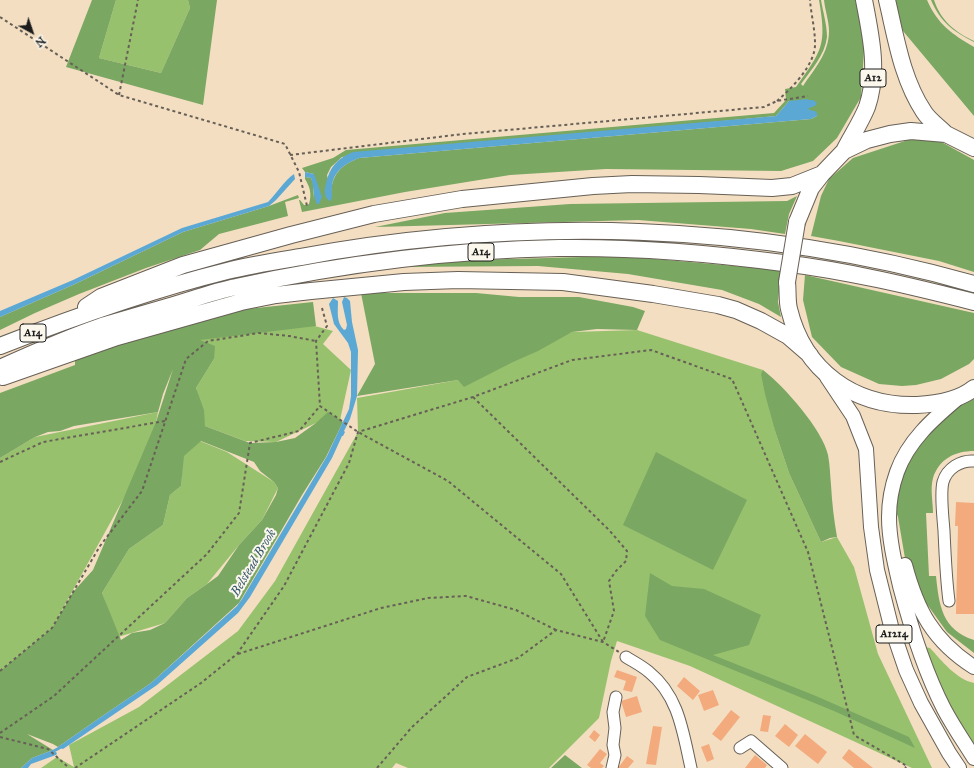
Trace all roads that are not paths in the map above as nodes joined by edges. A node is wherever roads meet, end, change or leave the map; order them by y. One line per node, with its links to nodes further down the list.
1 (864, 0): 5 (highway, A12)
2 (887, 0): 3 (highway, A12)
3 (946, 134): 4 (highway); 5 (highway)
4 (974, 148)
5 (844, 151): 6 (highway)
6 (822, 174): 9 (highway, A14); 11 (highway, bridge)
7 (974, 284): 9 (highway, A14)
8 (974, 302): 12 (highway, A14)
9 (66, 320): 10 (highway, A14)
10 (0, 346)
11 (810, 355): 13 (highway); 14 (highway)
12 (0, 368)
13 (823, 371): 15 (highway); 27 (main road, A1214)
14 (0, 378)
15 (969, 392): 17 (main road, A1214)
16 (974, 461): 18 (street)
17 (889, 517): 20 (main road); 23 (main road, A1214)
18 (949, 601)
19 (626, 657): 25 (street)
20 (974, 667)
21 (616, 697): 24 (street)
22 (740, 748): 26 (street)
23 (974, 758)
24 (612, 768)
25 (691, 768)
26 (782, 768)
27 (959, 768)

